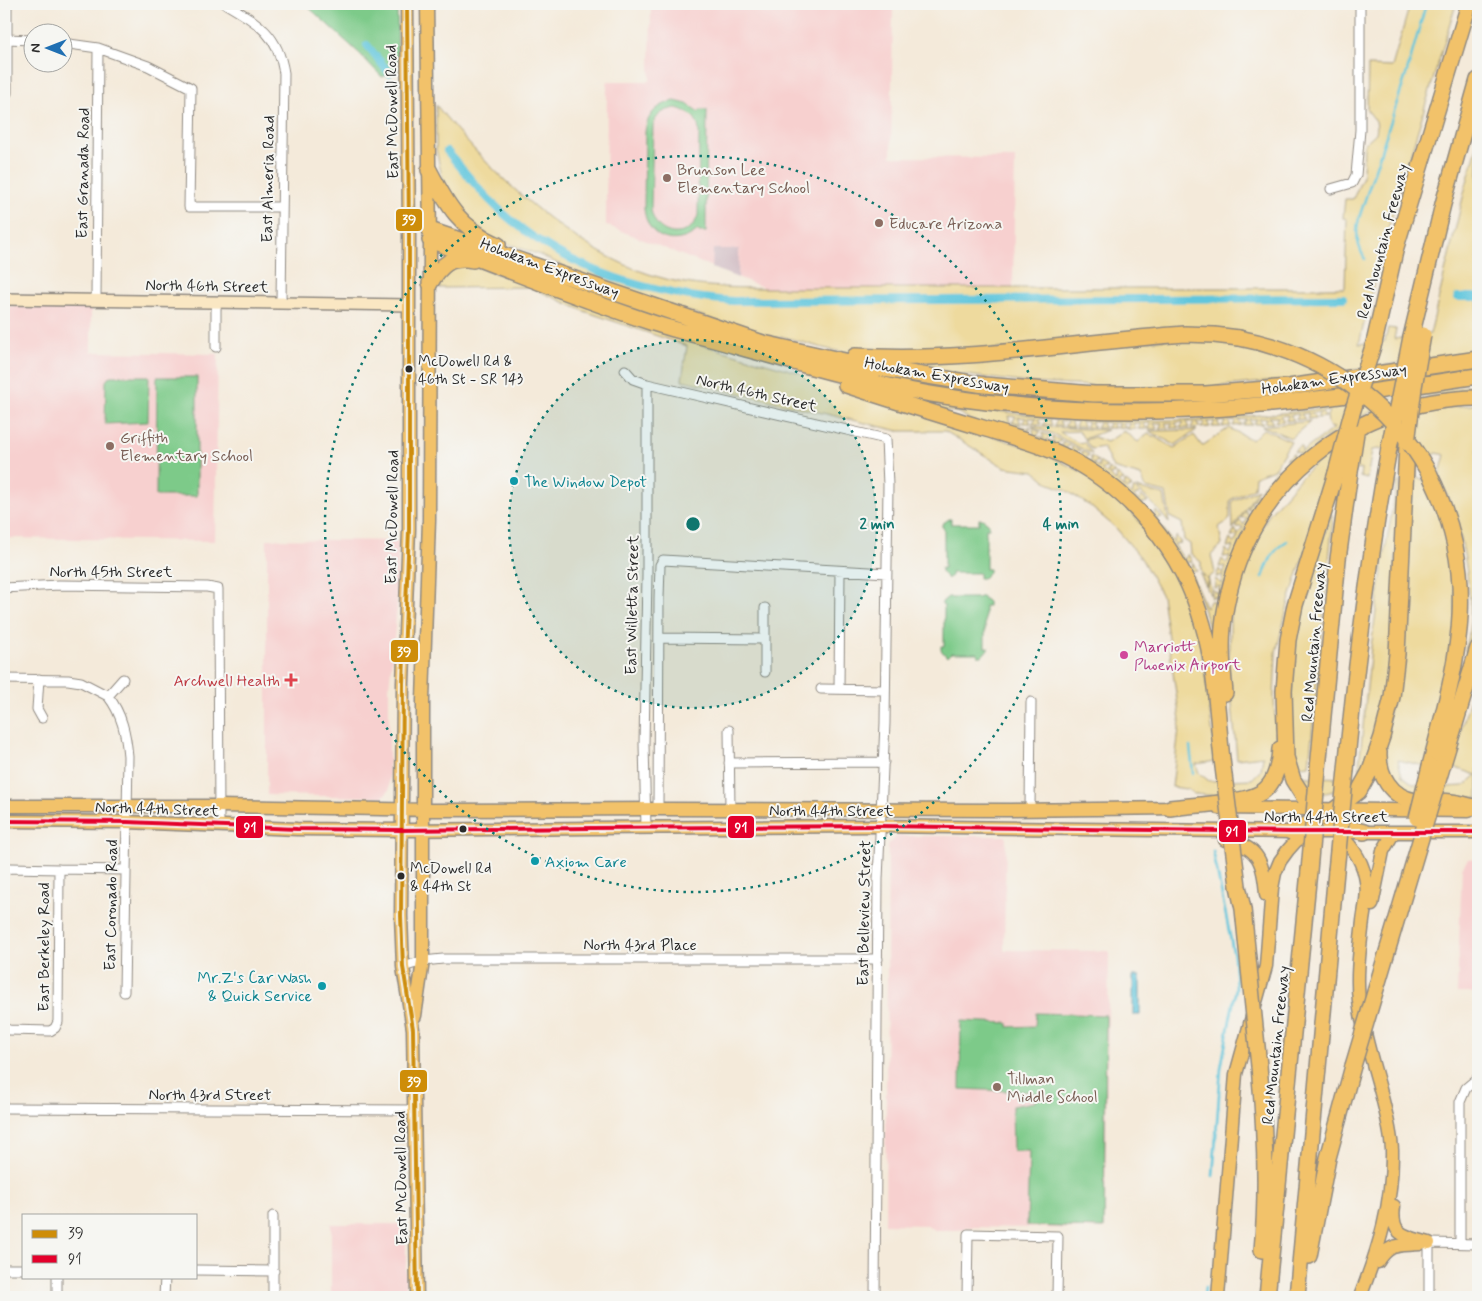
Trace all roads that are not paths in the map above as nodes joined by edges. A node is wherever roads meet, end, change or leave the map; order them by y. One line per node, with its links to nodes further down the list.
1 (6, 4): 9 (street)
2 (226, 4): 17 (street, East Almeria Road)
3 (407, 4): 7 (main road, East McDowell Road)
4 (427, 4): 8 (main road, East McDowell Road)
5 (1360, 4): 16 (street)
6 (1469, 4): 43 (highway, Red Mountain Freeway, bridge)
7 (407, 32): 8 (main road); 18 (main road, East McDowell Road)
8 (427, 32): 15 (main road, East McDowell Road)
9 (7, 39): 10 (street); 14 (street)
10 (22, 40)
11 (72, 44): 12 (street)
12 (98, 48): 17 (street); 24 (street, East Granada Road)
13 (1478, 80): 30 (highway)
14 (7, 93)
15 (429, 170): 19 (main road, East McDowell Road); 21 (highway)
16 (1332, 189)
17 (282, 207): 26 (street, East Almeria Road)
18 (409, 232): 19 (main road, Hohokam Expressway); 27 (main road, East McDowell Road)
19 (430, 235): 20 (highway, Hohokam Expressway); 21 (highway, Hohokam Expressway); 22 (main road, East McDowell Road)
20 (486, 263): 22 (highway); 28 (highway, Hohokam Expressway)
21 (551, 271): 29 (highway, Hohokam Expressway)
22 (430, 283): 32 (main road, East McDowell Road)
23 (4, 299): 24 (street, North 46th Street)
24 (96, 299): 25 (street, North 46th Street)
25 (216, 302): 26 (street, North 46th Street); 31 (street)
26 (281, 302): 27 (street, North 46th Street)
27 (409, 305): 32 (main road); 35 (main road, East McDowell Road)
28 (656, 324): 37 (highway, Hohokam Expressway); 68 (highway)
29 (710, 326): 33 (highway, Hohokam Expressway); 71 (highway, bridge)
30 (1417, 336): 67 (highway, bridge); 134 (highway, bridge)
31 (216, 347)
32 (430, 348): 34 (main road, East McDowell Road)
33 (1478, 359)
34 (430, 364): 35 (main road); 41 (main road, East McDowell Road)
35 (409, 366): 42 (main road, East McDowell Road)
36 (624, 370): 38 (street, North 46th Street)
37 (1478, 376)
38 (647, 384): 40 (street, North 46th Street); 76 (street, East Willetta Street)
39 (1478, 398): 68 (highway)
40 (886, 439): 45 (street, East Belleview Street)
41 (430, 440): 42 (main road); 47 (main road, East McDowell Road)
42 (409, 454): 46 (main road, East McDowell Road)
43 (1343, 472): 64 (highway); 133 (highway, Red Mountain Freeway, bridge)
44 (840, 571): 45 (street); 52 (street); 60 (street)
45 (887, 573): 61 (street, East Belleview Street)
46 (408, 576): 47 (main road); 50 (main road, East McDowell Road)
47 (428, 576): 49 (main road, East McDowell Road)
48 (4, 588): 74 (street, North 45th Street)
49 (427, 598): 50 (main road); 81 (main road, East McDowell Road)
50 (406, 601): 80 (main road, East McDowell Road)
51 (765, 608): 53 (street)
52 (659, 638): 53 (street); 76 (street)
53 (765, 639): 55 (street)
54 (1478, 648): 71 (highway)
55 (765, 672)
56 (4, 679): 57 (street)
57 (39, 679): 62 (street); 65 (street)
58 (123, 679): 62 (street)
59 (821, 689): 60 (street)
60 (839, 689): 61 (street)
61 (885, 690): 70 (street, East Belleview Street)
62 (108, 696): 73 (street, East Coronado Road)
63 (1031, 702): 82 (street)
64 (1284, 705): 75 (highway); 83 (highway)
65 (42, 718)
66 (729, 730): 69 (street)
67 (1382, 737): 79 (highway); 83 (highway)
68 (1227, 759): 132 (highway, bridge)
69 (729, 762): 70 (street); 77 (street)
70 (884, 762): 78 (street, East Belleview Street)
71 (1437, 765): 135 (highway, bridge)
72 (4, 806): 73 (main road, North 44th Street)
73 (127, 806): 74 (main road, North 44th Street); 85 (street, East Coronado Road)
74 (218, 806): 80 (main road, North 44th Street); 86 (street)
75 (1170, 808): 82 (main road, North 44th Street); 83 (main road, North 44th Street)
76 (652, 809): 77 (main road, North 44th Street); 81 (main road, North 44th Street); 88 (street, East Willetta Street)
77 (730, 809): 78 (main road, North 44th Street)
78 (882, 809): 82 (main road, North 44th Street); 87 (street, East Belleview Street)
79 (1478, 809): 83 (main road, North 44th Street)
80 (402, 810): 81 (main road, North 44th Street); 91 (main road, East McDowell Road)
81 (422, 810): 92 (main road, East McDowell Road)
82 (1030, 810): 89 (main road); 90 (main road)
83 (1323, 820): 94 (highway); 95 (highway); 101 (main road, North 44th Street); 104 (main road)
84 (4, 821): 85 (main road, North 44th Street)
85 (127, 822): 86 (main road, North 44th Street); 100 (street, East Coronado Road)
86 (219, 825): 91 (main road, North 44th Street)
87 (880, 826): 88 (main road, North 44th Street); 89 (main road, North 44th Street); 102 (street, East Belleview Street)
88 (646, 827): 92 (main road, North 44th Street)
89 (949, 827): 90 (main road, North 44th Street)
90 (1049, 828): 93 (main road, North 44th Street)
91 (402, 830): 92 (main road, North 44th Street); 105 (main road, East McDowell Road)
92 (422, 830): 103 (main road, East McDowell Road)
93 (1177, 831): 94 (main road, North 44th Street); 101 (main road)
94 (1291, 832)
95 (1364, 832): 96 (main road, North 44th Street)
96 (1394, 832): 97 (main road, North 44th Street); 104 (main road)
97 (1478, 832)
98 (59, 869): 99 (street, East Berkeley Road); 100 (street); 107 (street, East Berkeley Road)
99 (4, 870)
100 (125, 870): 106 (street, East Coronado Road)
101 (1269, 940): 131 (main road, Red Mountain Freeway)
102 (878, 959): 103 (street, North 43rd Place); 128 (street, East Belleview Street)
103 (423, 962): 105 (street, North 43rd Place); 108 (main road, East McDowell Road)
104 (1358, 963): 112 (main road)
105 (403, 967): 108 (main road, East McDowell Road)
106 (124, 992)
107 (4, 1028)
108 (413, 1029): 111 (main road, East McDowell Road)
109 (1478, 1078): 115 (street)
110 (4, 1108): 111 (street, North 43rd Street)
111 (415, 1110): 127 (main road, East McDowell Road)
112 (1392, 1149): 114 (main road); 123 (main road)
113 (273, 1216): 120 (street)
114 (1429, 1243): 115 (street); 123 (main road); 137 (street)
115 (1460, 1243): 116 (street)
116 (1478, 1244)
117 (4, 1269): 118 (street)
118 (22, 1269)
119 (198, 1270): 120 (street)
120 (274, 1271): 126 (street)
121 (57, 1278): 124 (street)
122 (165, 1278): 125 (street)
123 (1365, 1284): 136 (main road)
124 (57, 1297)
125 (164, 1297)
126 (274, 1297)
127 (417, 1297)
128 (875, 1297)
129 (967, 1297): 130 (street)
130 (1057, 1297)
131 (1218, 1297)
132 (1261, 1297)
133 (1267, 1297)
134 (1297, 1297)
135 (1303, 1297)
136 (1360, 1297)
137 (1428, 1297)

